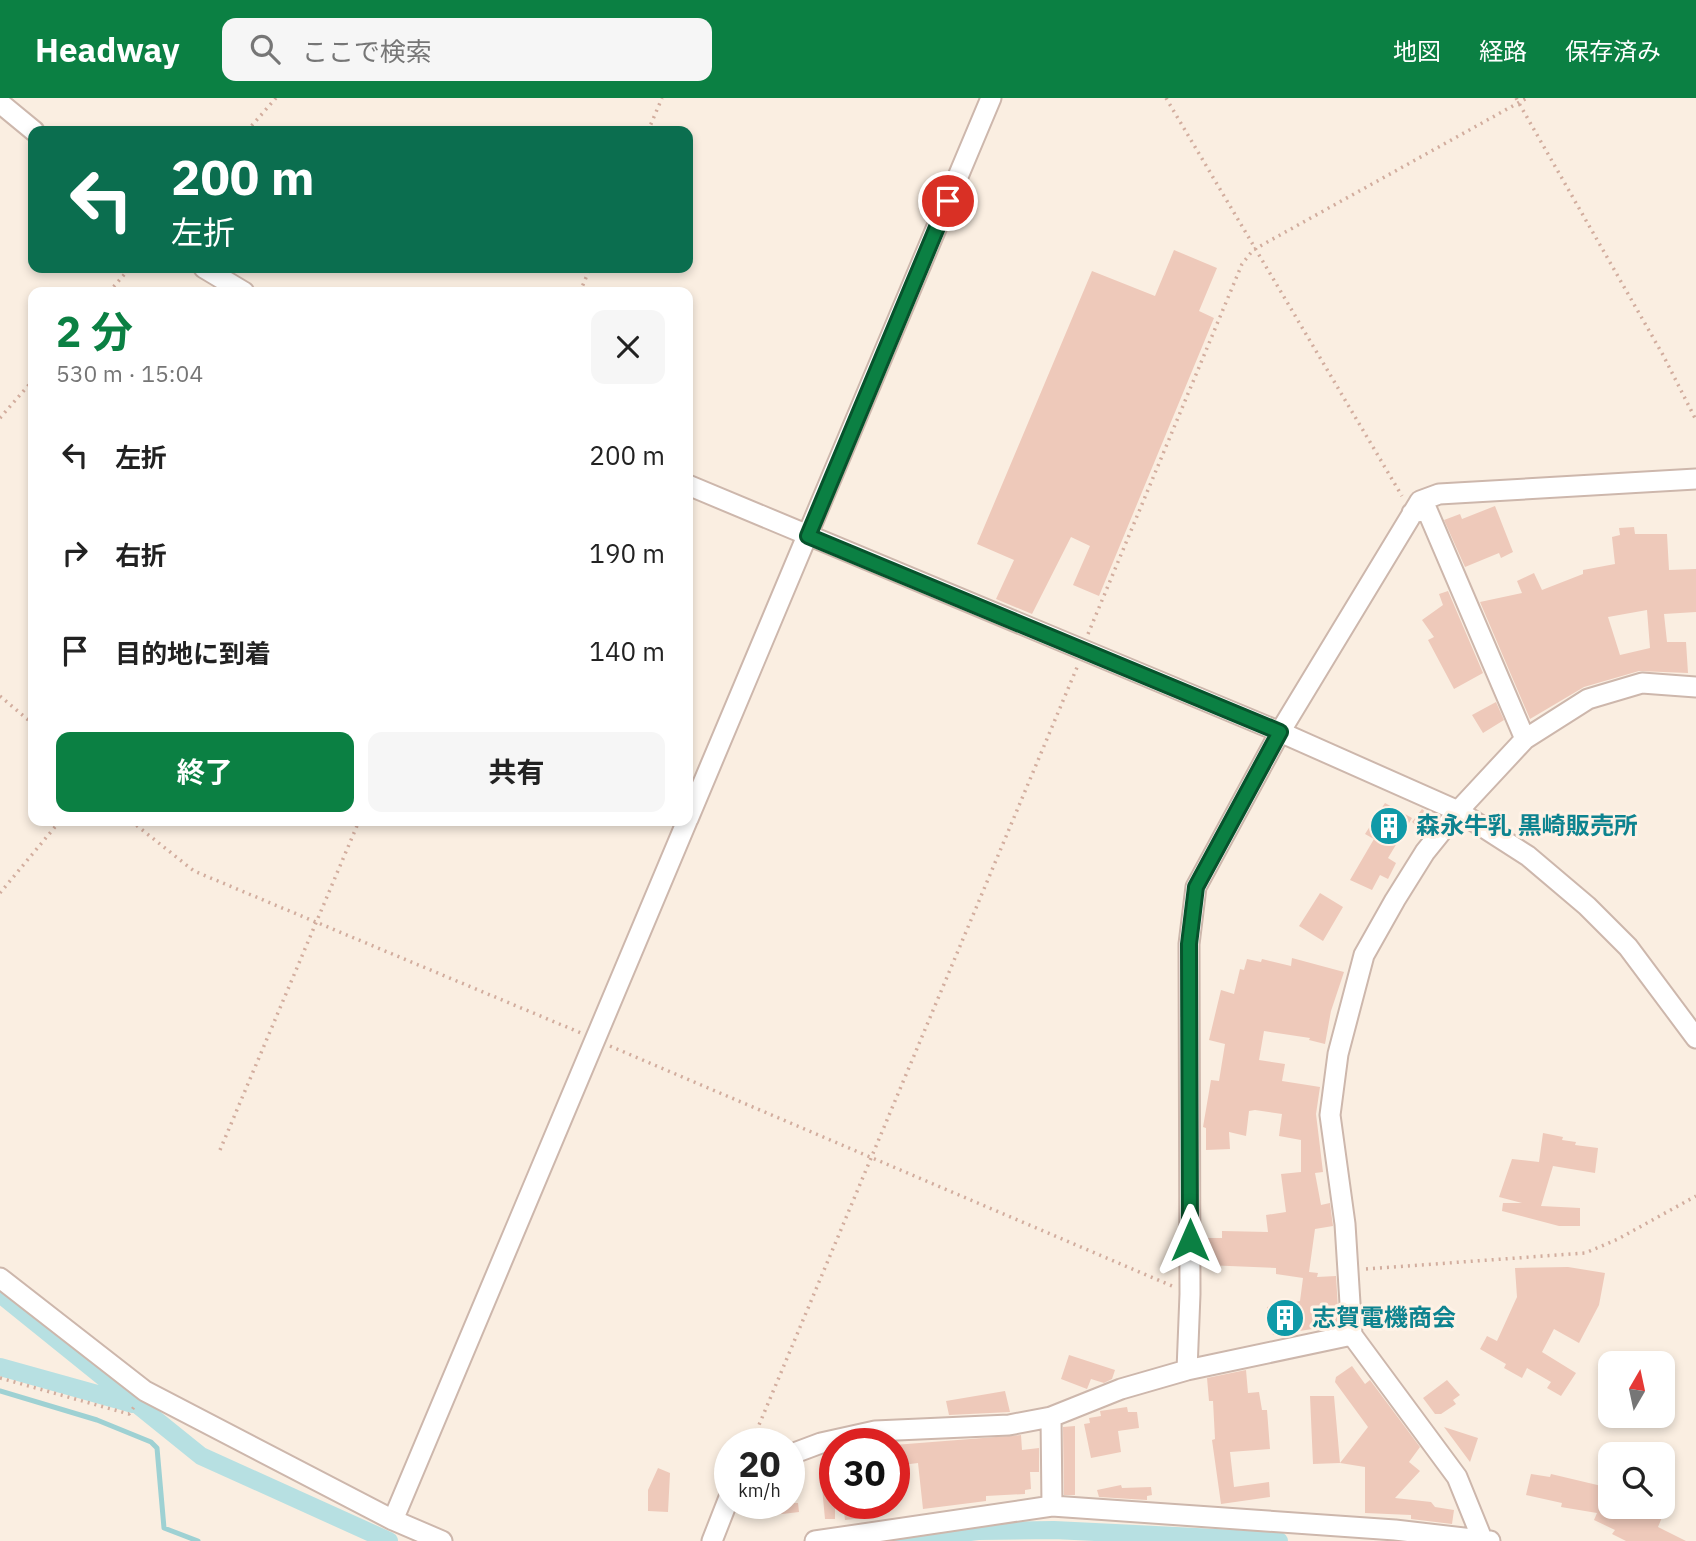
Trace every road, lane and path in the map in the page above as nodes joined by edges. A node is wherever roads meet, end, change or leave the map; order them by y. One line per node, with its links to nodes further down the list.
1 (276, 98): 10 (path)
2 (662, 98): 11 (path)
3 (991, 98): 23 (street)
4 (1166, 98): 12 (path)
5 (1516, 98): 8 (path)
6 (1527, 98): 8 (path)
7 (0, 103): 9 (street)
8 (1519, 103): 12 (path); 19 (path)
9 (28, 126)
10 (251, 126)
11 (650, 126)
12 (1253, 250): 22 (path); 24 (path)
13 (126, 273): 15 (path)
14 (212, 273): 16 (street)
15 (113, 287)
16 (236, 287)
17 (28, 386): 18 (path)
18 (0, 418)
19 (1696, 420)
20 (1696, 479): 22 (street)
21 (693, 487): 23 (street)
22 (1412, 513): 28 (street); 29 (street)
23 (808, 536): 24 (street); 30 (street)
24 (1084, 650): 28 (street); 41 (path)
25 (1696, 687): 29 (street)
26 (0, 696): 27 (path)
27 (28, 720)
28 (1280, 732): 31 (street); 45 (street)
29 (1525, 739): 31 (street)
30 (693, 806)
31 (1458, 811): 39 (street); 43 (street)
32 (56, 826): 36 (path)
33 (137, 826): 37 (path)
34 (357, 826): 37 (path)
35 (684, 826): 38 (street)
36 (0, 893)
37 (317, 922): 38 (path); 40 (path)
38 (594, 1038): 41 (path); 55 (street)
39 (1696, 1038)
40 (220, 1150)
41 (870, 1158): 45 (path); 51 (path)
42 (1696, 1196): 43 (path)
43 (1349, 1271): 46 (street)
44 (0, 1278): 55 (street)
45 (1191, 1294): 47 (street)
46 (1352, 1335): 47 (street); 60 (street)
47 (1187, 1370): 50 (street)
48 (0, 1378): 49 (path)
49 (132, 1409)
50 (1051, 1417): 52 (street); 53 (street)
51 (758, 1428)
52 (805, 1449)
53 (1052, 1506): 56 (street); 59 (street)
54 (721, 1519): 58 (street)
55 (393, 1520): 57 (street)
56 (1395, 1535): 60 (street)
57 (442, 1541)
58 (712, 1541)
59 (815, 1541)
60 (1483, 1541): 61 (street)
61 (1490, 1541)

